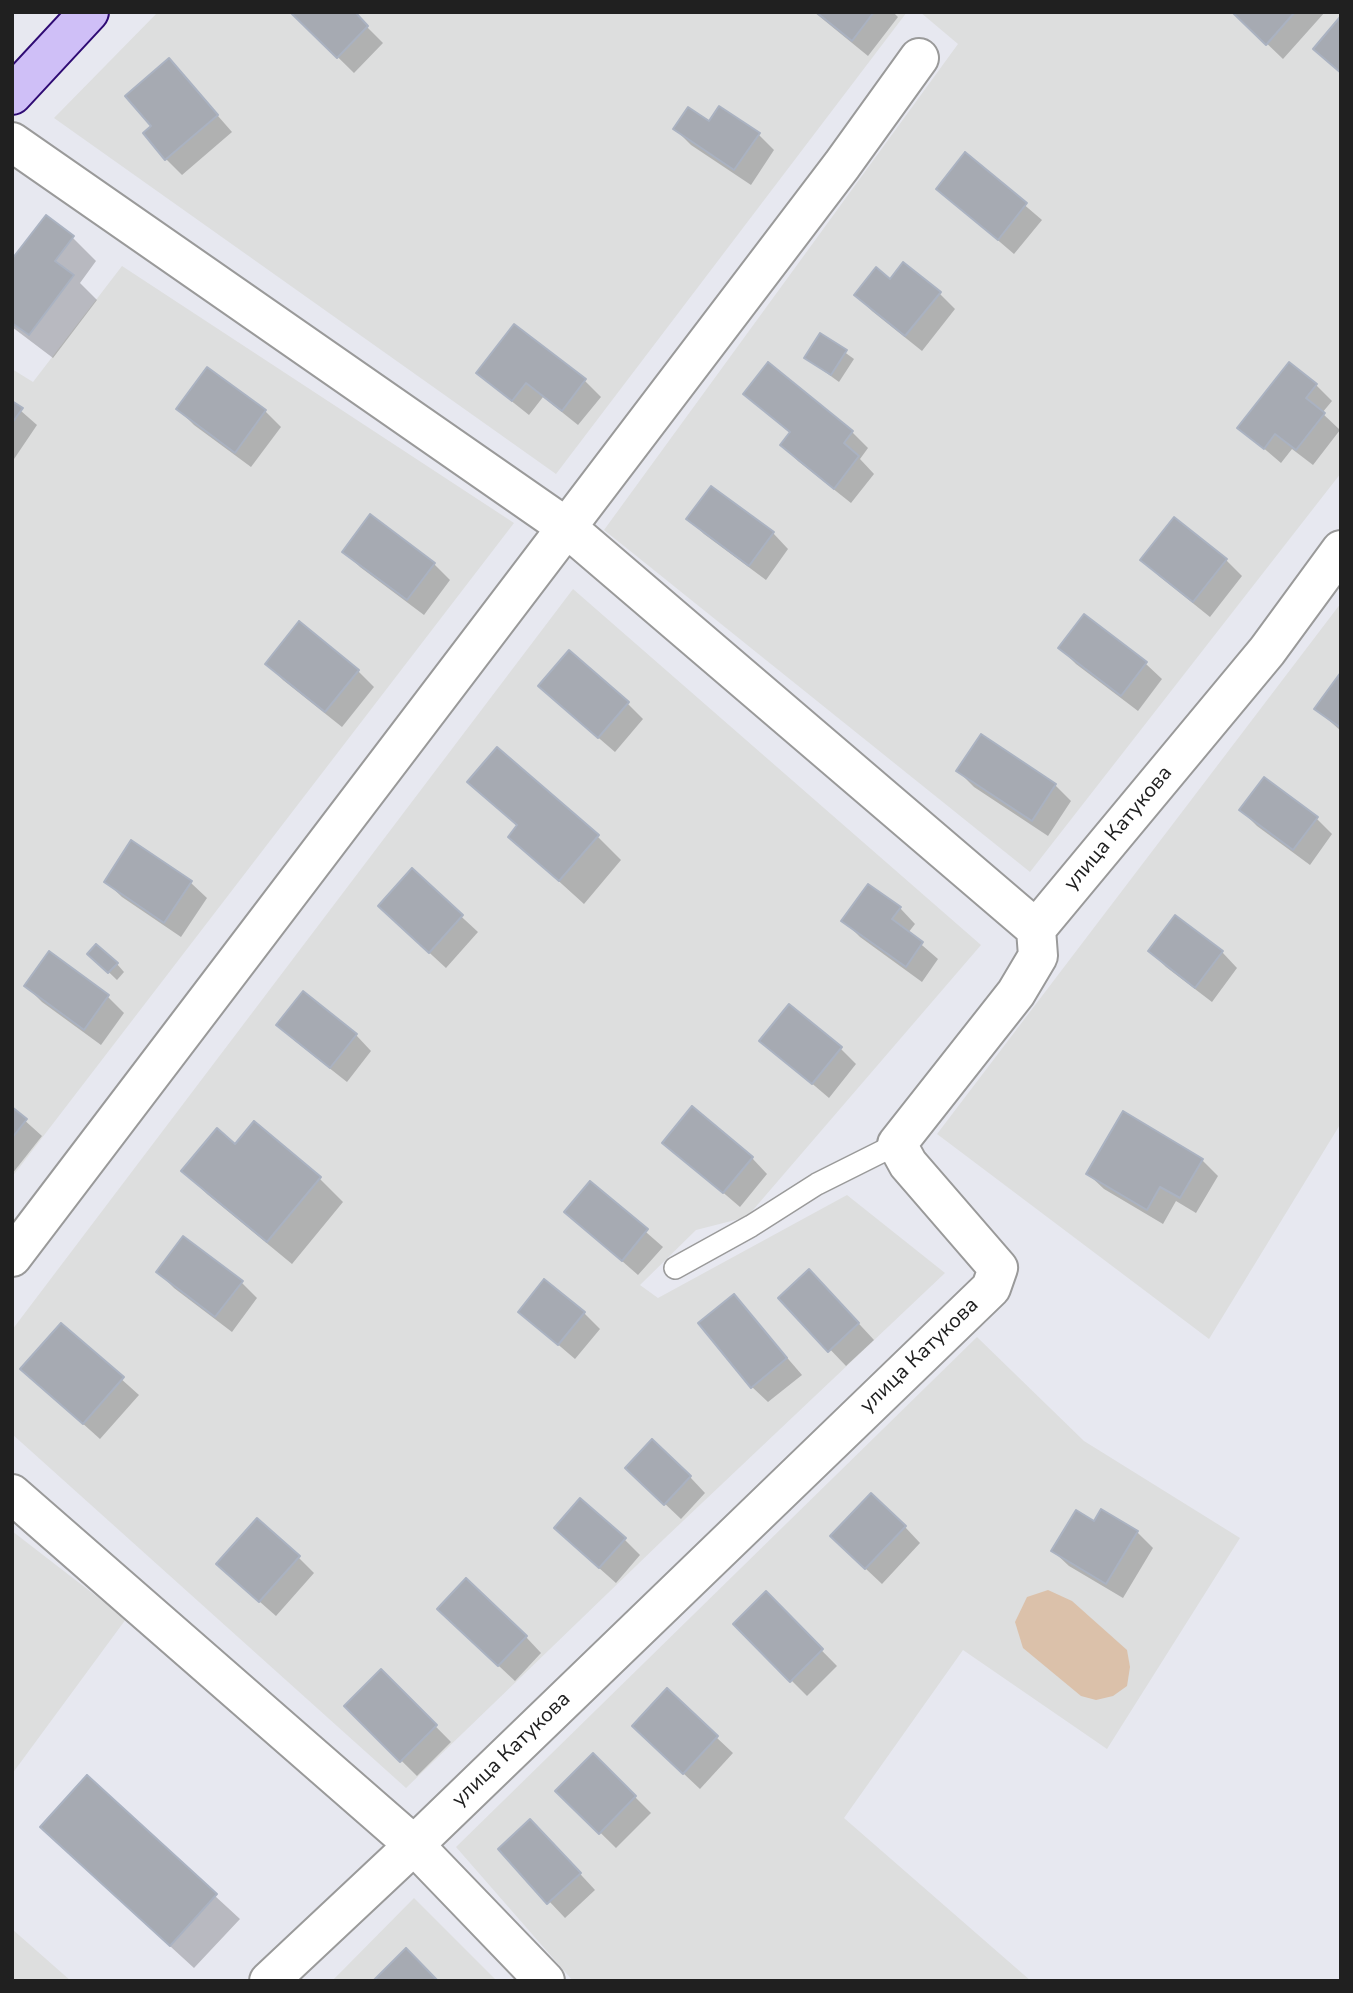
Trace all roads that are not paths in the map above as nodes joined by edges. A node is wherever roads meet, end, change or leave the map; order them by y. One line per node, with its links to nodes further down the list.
1 (89, 12): 3 (main road)
2 (919, 58): 5 (street)
3 (12, 96)
4 (12, 142): 5 (street)
5 (566, 527): 7 (street); 9 (street)
6 (1341, 550): 7 (street, улица Катукова)
7 (1036, 929): 8 (street)
8 (897, 1144): 10 (lane); 12 (street, улица Катукова)
9 (12, 1257)
10 (675, 1268)
11 (12, 1494): 12 (street)
12 (414, 1845): 13 (street, улица Катукова); 14 (street)
13 (268, 1981)
14 (545, 1981)

